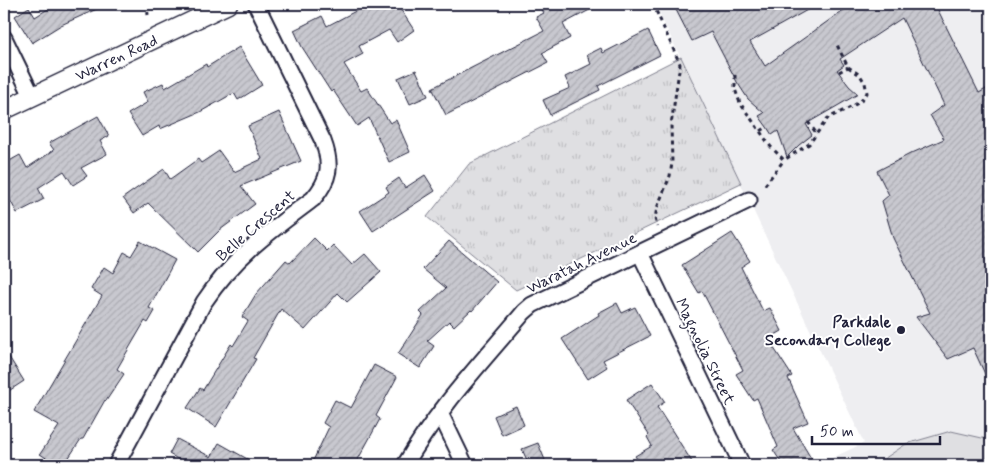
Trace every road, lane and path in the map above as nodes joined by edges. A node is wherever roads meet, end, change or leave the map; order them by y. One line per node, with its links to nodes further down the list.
1 (147, 4): 5 (path)
2 (228, 4): 11 (street, Warren Road)
3 (256, 4): 23 (street, Belle Crescent)
4 (653, 4): 20 (path)
5 (148, 15)
6 (4, 38): 11 (street)
7 (836, 43): 8 (path)
8 (848, 67): 9 (path); 16 (path)
9 (839, 72)
10 (735, 75): 15 (path)
11 (32, 96): 12 (street, Warren Road)
12 (4, 110)
13 (808, 122): 16 (path)
14 (767, 127): 15 (path)
15 (761, 131): 17 (path)
16 (817, 134): 17 (path)
17 (784, 160): 18 (path)
18 (765, 185)
19 (749, 200): 20 (street, Waratah Avenue)
20 (661, 242): 21 (street, Waratah Avenue)
21 (640, 252): 22 (street, Waratah Avenue); 26 (street, Magnolia Street)
22 (440, 413): 24 (street, Waratah Avenue); 25 (street)
23 (116, 465)
24 (405, 465)
25 (465, 465)
26 (742, 465)

